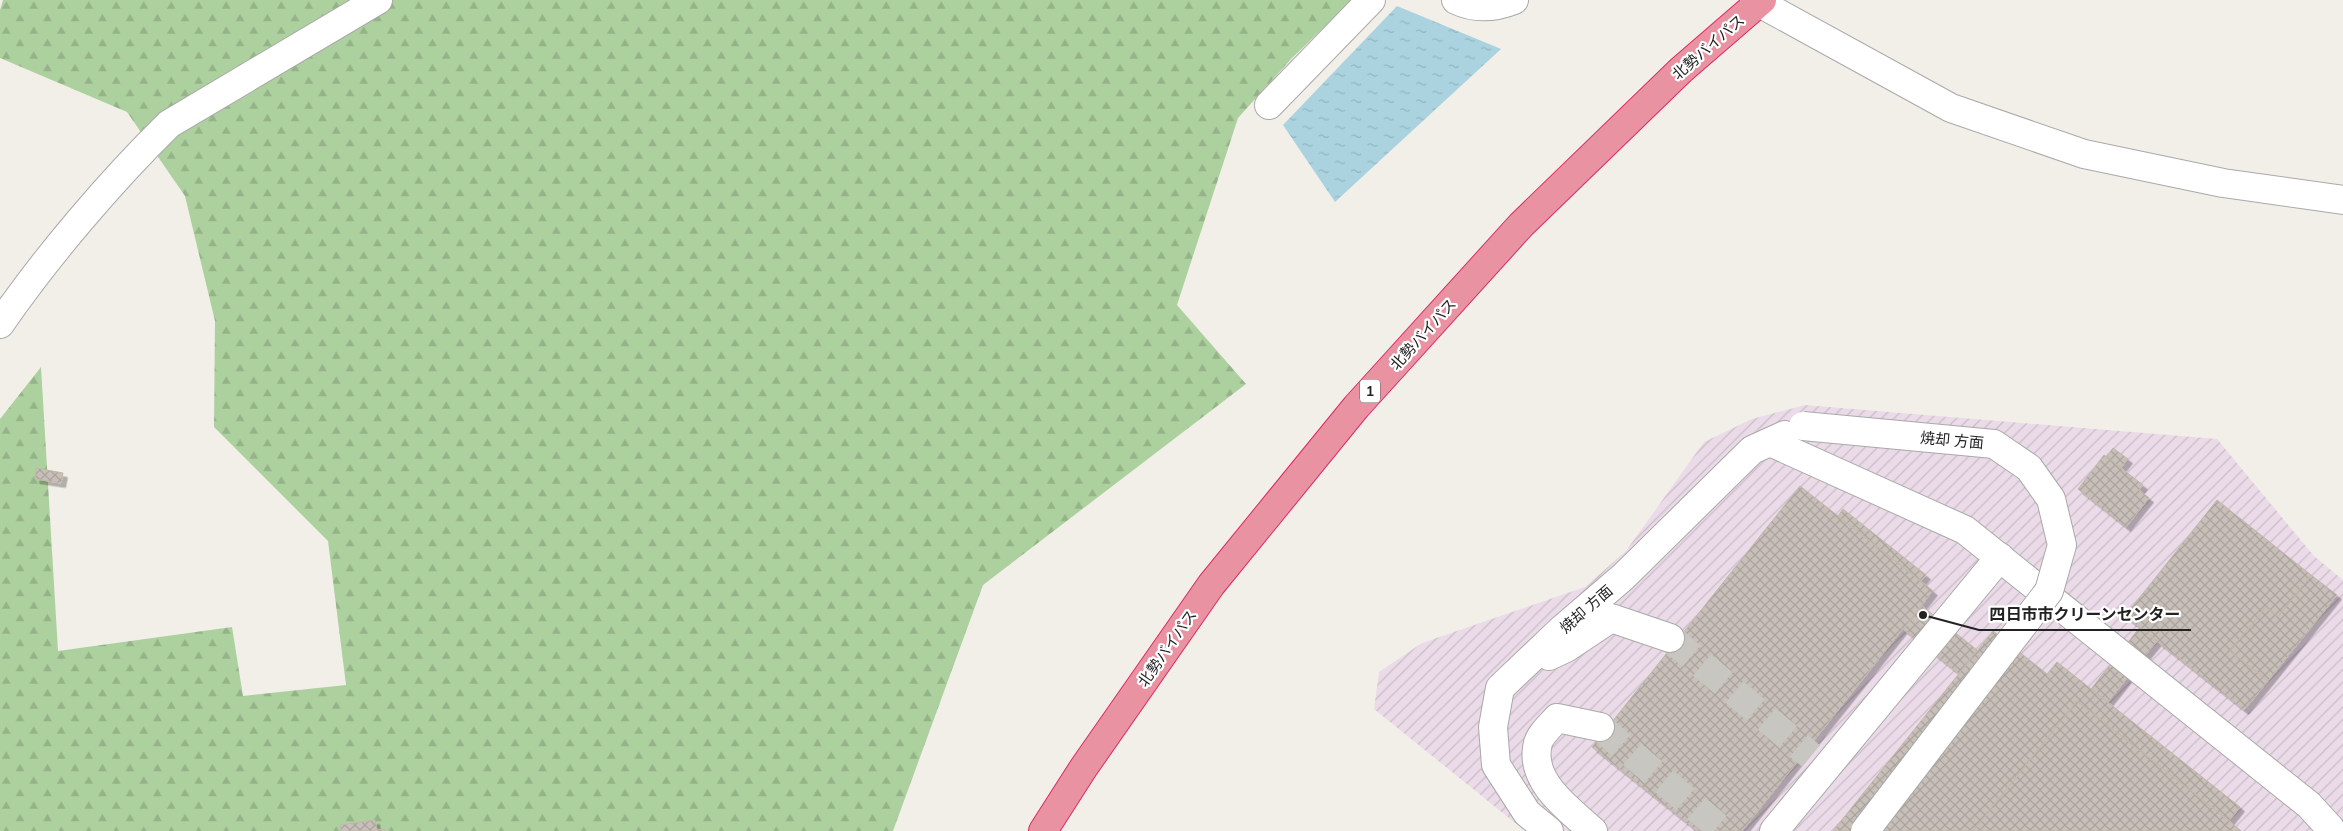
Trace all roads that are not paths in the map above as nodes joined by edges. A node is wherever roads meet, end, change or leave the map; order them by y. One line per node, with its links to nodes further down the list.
1 (378, 0): 8 (street)
2 (1371, 0): 6 (street)
3 (1456, 0): 4 (street)
4 (1514, 0)
5 (1758, 1): 7 (street); 14 (highway, 北勢バイパス / 1)
6 (1269, 105)
7 (2343, 200)
8 (0, 324)
9 (1770, 442): 10 (street); 12 (street, 焼却 方面); 18 (street, 焼却 方面, bridge)
10 (2000, 557): 17 (street); 19 (street)
11 (1670, 638): 12 (street)
12 (1525, 667): 15 (street)
13 (1600, 727): 16 (street)
14 (1043, 831)
15 (1549, 831)
16 (1593, 831)
17 (1774, 831)
18 (1865, 831)
19 (2330, 831)

